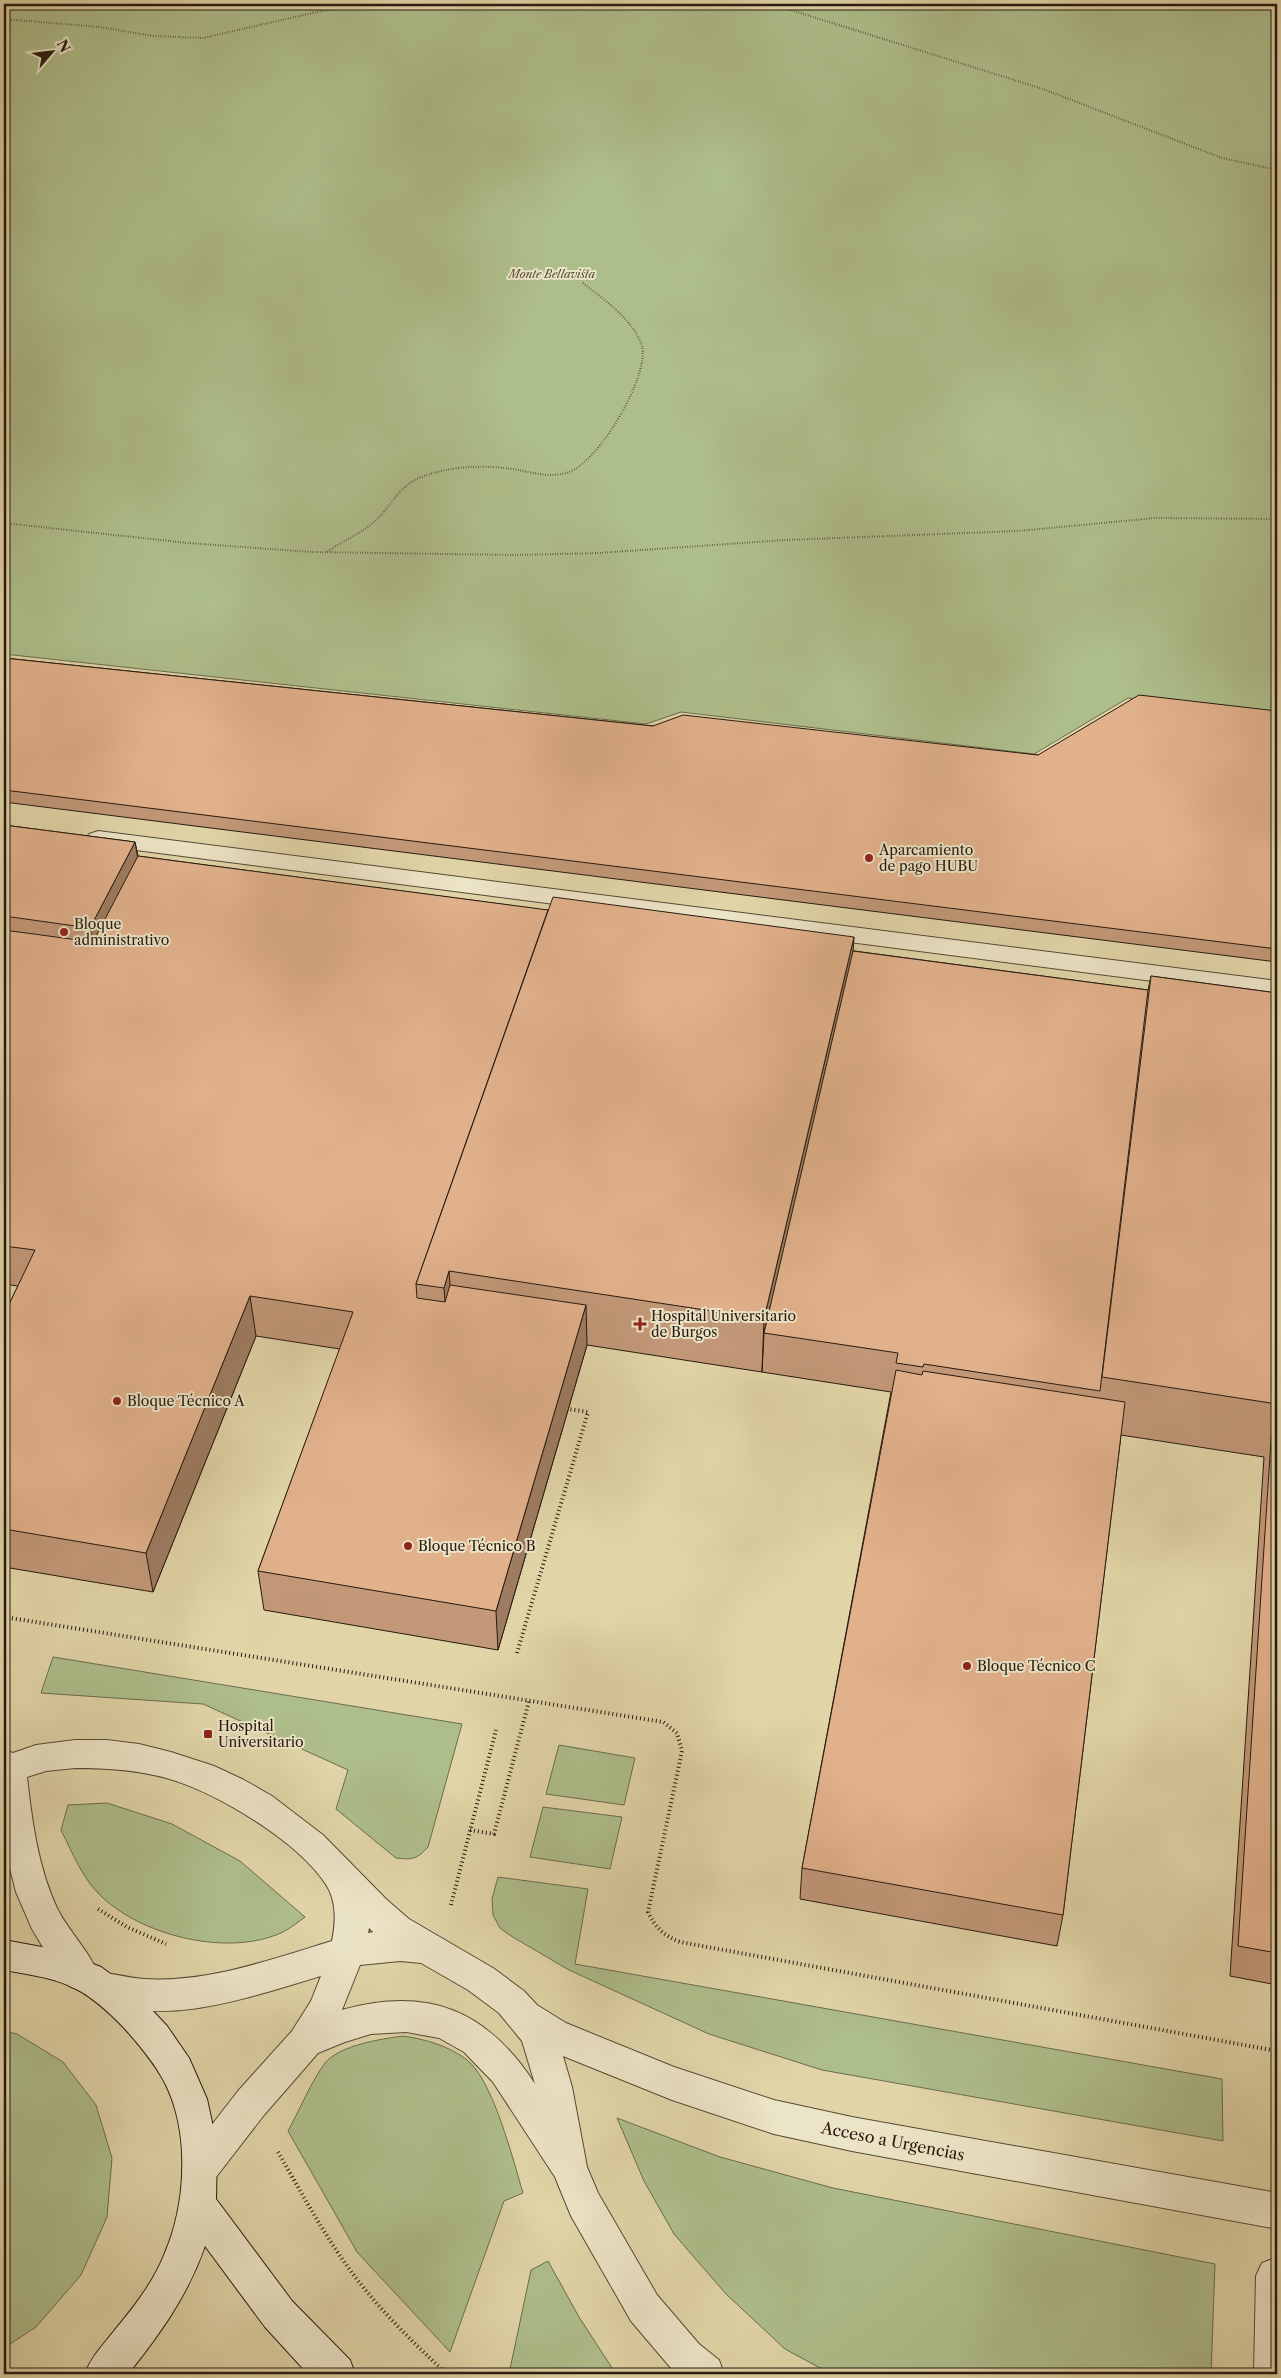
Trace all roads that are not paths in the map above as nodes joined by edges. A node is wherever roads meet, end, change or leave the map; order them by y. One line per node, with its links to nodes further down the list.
1 (73, 836): 2 (main road)
2 (1277, 990)
3 (6, 1770): 4 (main road); 8 (main road)
4 (339, 1873): 5 (main road); 6 (main road)
5 (426, 1948): 6 (main road); 9 (main road)
6 (347, 1953): 8 (main road); 10 (main road)
7 (4, 1955): 8 (main road)
8 (94, 1982): 12 (main road)
9 (525, 2016): 11 (main road); 13 (main road, Acceso a Urgencias)
10 (305, 2042): 11 (main road); 12 (main road)
11 (569, 2167): 17 (main road)
12 (199, 2186): 15 (main road); 16 (main road)
13 (1277, 2211)
14 (1275, 2276): 18 (main road)
15 (104, 2374)
16 (336, 2374)
17 (705, 2374)
18 (1273, 2374)

